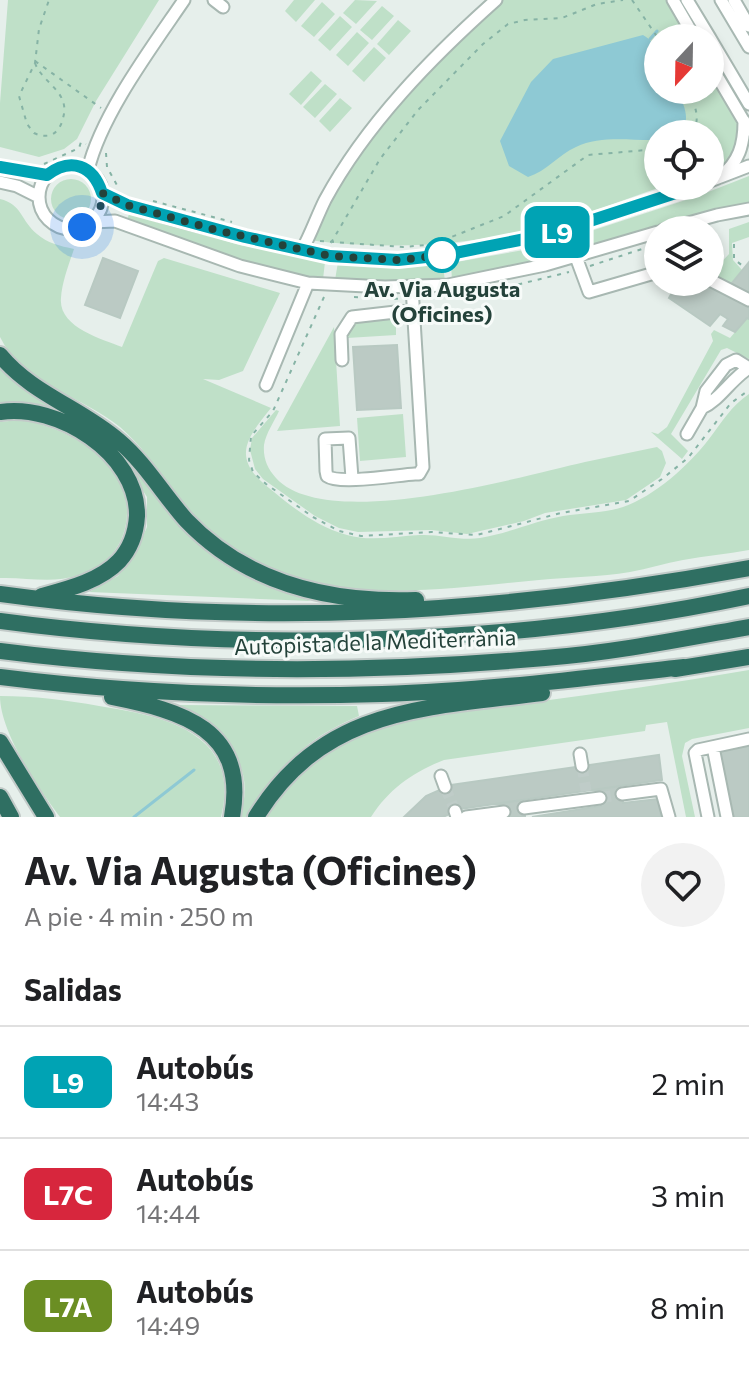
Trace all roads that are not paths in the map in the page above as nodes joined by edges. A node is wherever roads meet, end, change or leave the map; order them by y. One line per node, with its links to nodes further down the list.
1 (184, 0): 15 (street)
2 (496, 0): 31 (street)
3 (673, 0): 8 (street)
4 (687, 0): 9 (street)
5 (721, 0): 10 (street)
6 (734, 0): 7 (street)
7 (747, 22)
8 (687, 24)
9 (702, 24)
10 (749, 47)
11 (724, 62): 13 (street)
12 (724, 88): 14 (street)
13 (749, 104)
14 (746, 125): 21 (street)
15 (93, 149): 16 (street); 20 (street)
16 (67, 165): 19 (street); 20 (street)
17 (749, 166): 22 (street)
18 (0, 167): 19 (street)
19 (43, 170): 25 (street)
20 (88, 170): 24 (street)
21 (724, 173)
22 (724, 176)
23 (0, 182): 25 (street)
24 (102, 193): 29 (street); 31 (street)
25 (39, 197): 29 (street)
26 (654, 200): 31 (street)
27 (749, 209): 28 (street)
28 (721, 216)
29 (92, 222): 34 (street)
30 (644, 236): 32 (street)
31 (305, 245)
32 (576, 257): 33 (street); 35 (street)
33 (644, 276)
34 (308, 283): 35 (street); 41 (street)
35 (412, 287): 38 (street)
36 (724, 287): 37 (street)
37 (749, 300)
38 (413, 310): 40 (street); 45 (street)
39 (0, 355): 50 (highway)
40 (342, 360)
41 (266, 385)
42 (702, 408): 42 (street); 44 (street)
43 (0, 412): 49 (highway)
44 (687, 434)
45 (352, 478)
46 (749, 568): 50 (highway)
47 (0, 594): 49 (highway)
48 (749, 596): 51 (highway, Autopista de la Mediterrània)
49 (33, 599): 50 (highway)
50 (534, 599)
51 (0, 621)
52 (749, 627): 53 (highway, Autopista de la Mediterrània)
53 (0, 651)
54 (749, 657): 55 (highway)
55 (684, 667): 57 (highway); 72 (highway)
56 (0, 677): 57 (highway)
57 (64, 685): 71 (highway)
58 (749, 739): 60 (street)
59 (0, 742): 70 (highway)
60 (713, 747): 74 (street); 75 (street)
61 (0, 756): 69 (highway)
62 (622, 794): 73 (street)
63 (591, 796): 65 (street)
64 (0, 797): 68 (highway)
65 (524, 808)
66 (504, 812): 67 (street)
67 (459, 815)
68 (11, 817)
69 (32, 817)
70 (46, 817)
71 (232, 817)
72 (256, 817)
73 (667, 817)
74 (708, 817)
75 (727, 817)

